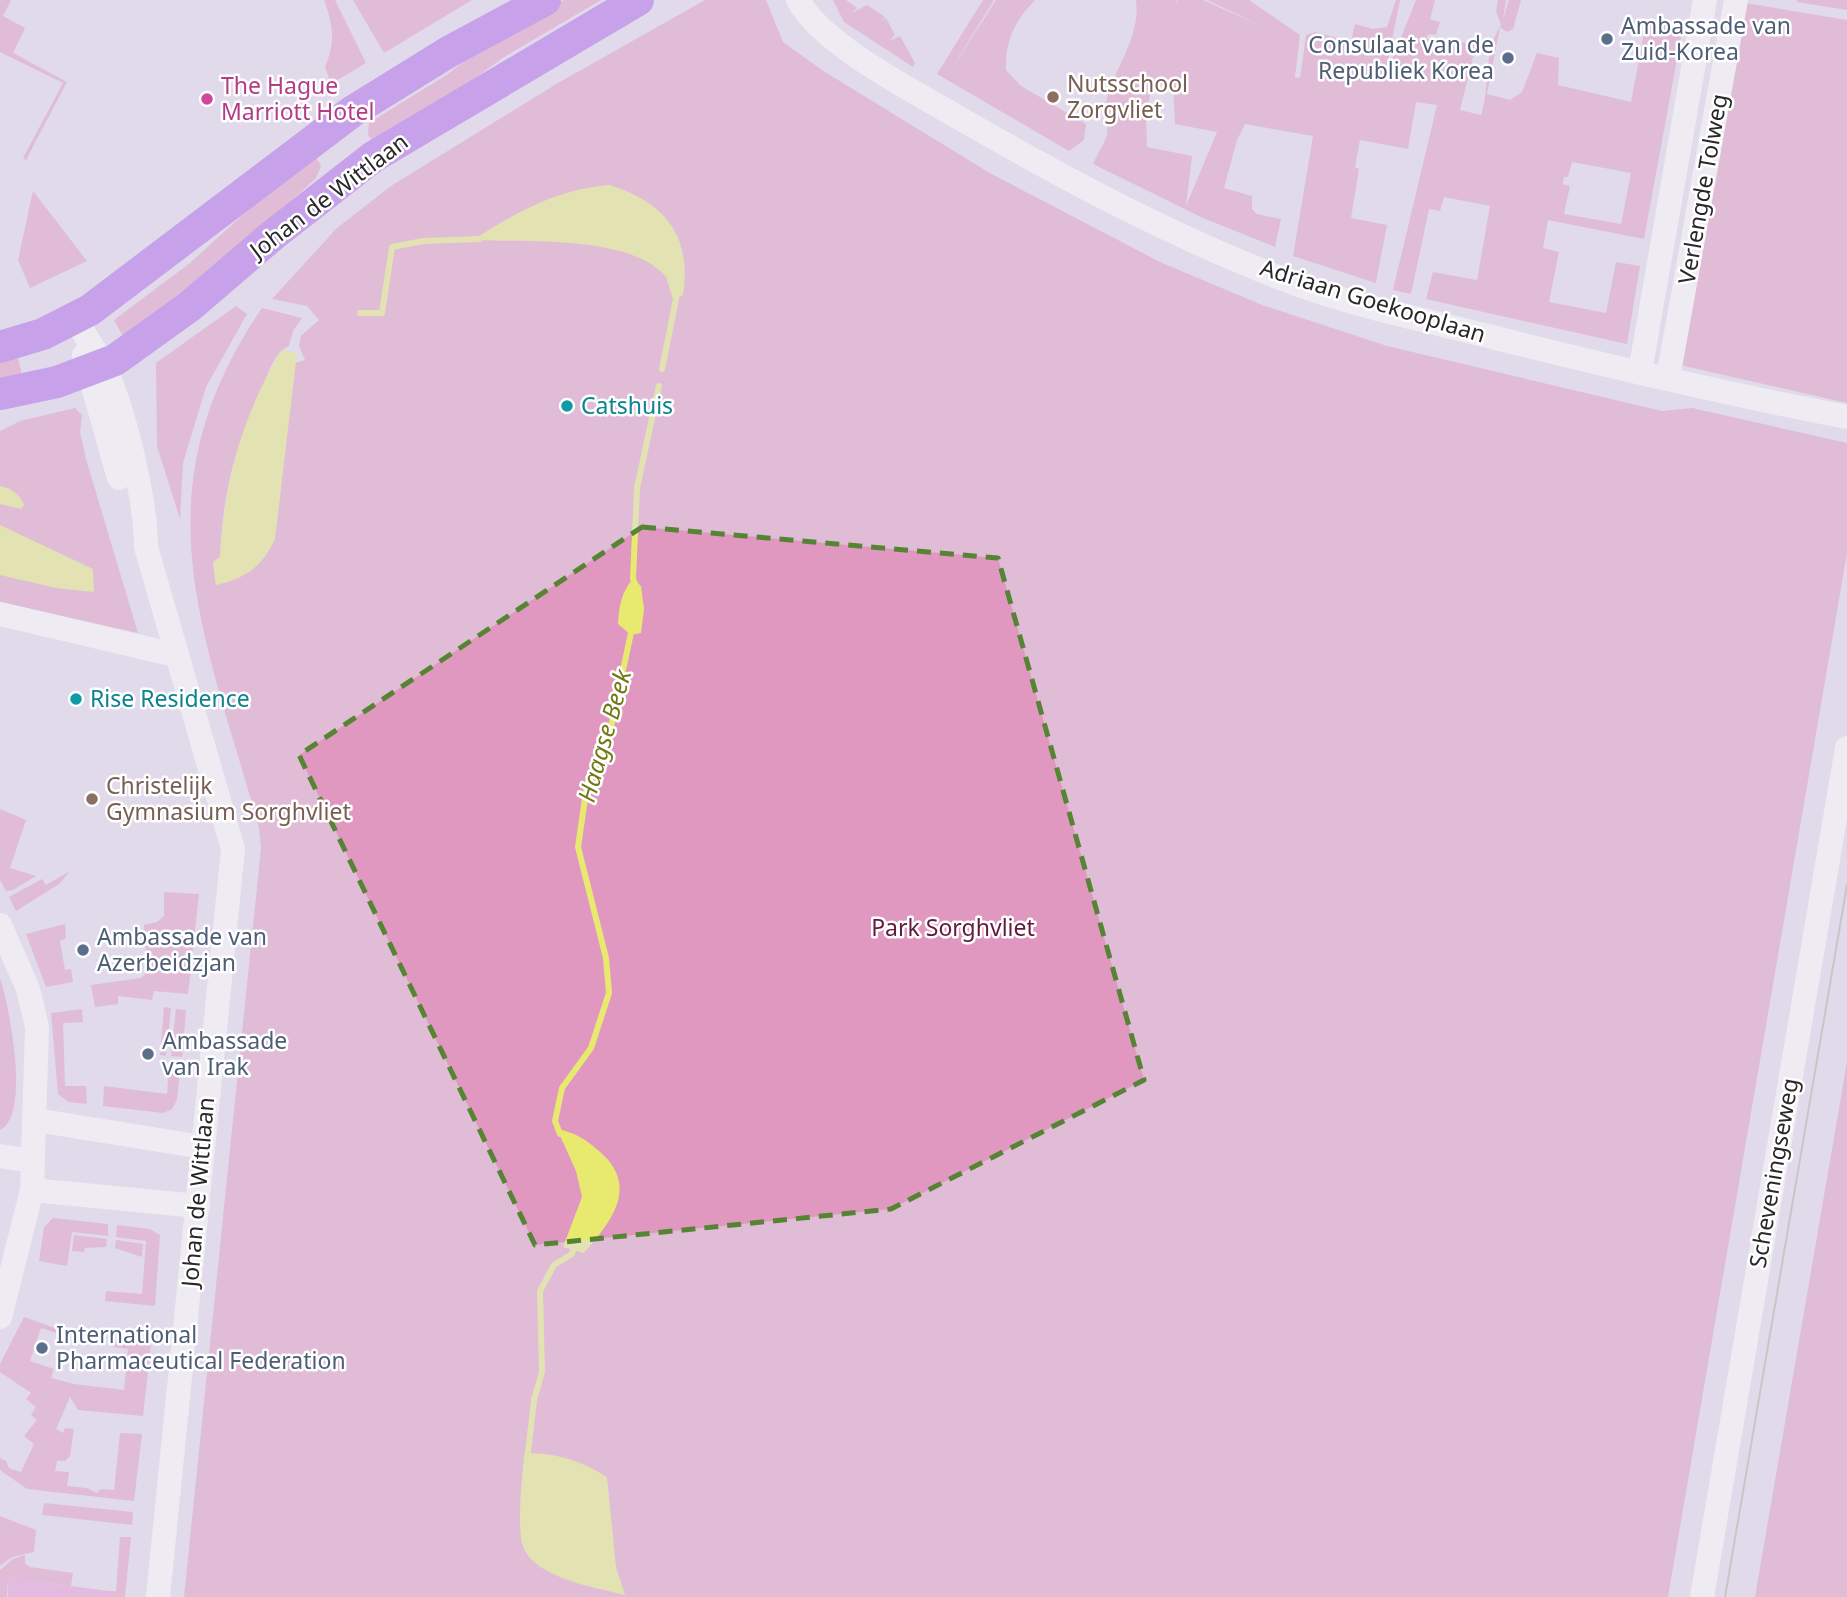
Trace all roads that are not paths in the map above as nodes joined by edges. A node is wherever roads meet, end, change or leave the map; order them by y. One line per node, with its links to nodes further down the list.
1 (545, 0): 6 (main road)
2 (638, 0): 7 (main road, Johan de Wittlaan)
3 (797, 0): 11 (street, Adriaan Goekooplaan)
4 (1705, 0): 11 (street, Verlengde Tolweg)
5 (1736, 0): 12 (street, Verlengde Tolweg)
6 (353, 111): 7 (main road); 8 (main road)
7 (373, 158): 10 (main road, Johan de Wittlaan)
8 (75, 319): 9 (main road); 10 (street, Johan de Wittlaan)
9 (0, 347)
10 (96, 369): 13 (main road); 16 (street, Johan de Wittlaan)
11 (1640, 372): 12 (street, Adriaan Goekooplaan)
12 (1668, 379): 14 (street, Adriaan Goekooplaan)
13 (0, 394)
14 (1847, 417)
15 (8, 616): 16 (street)
16 (175, 655): 20 (street, Johan de Wittlaan)
17 (1847, 748): 27 (street, Scheveningseweg)
18 (0, 925): 19 (street)
19 (36, 1120): 20 (street); 22 (street)
20 (202, 1147): 24 (street, Johan de Wittlaan)
21 (0, 1156): 22 (street)
22 (33, 1161): 23 (street)
23 (32, 1191): 24 (street); 25 (street)
24 (198, 1206): 26 (street, Johan de Wittlaan)
25 (0, 1317)
26 (158, 1597)
27 (1702, 1597)

